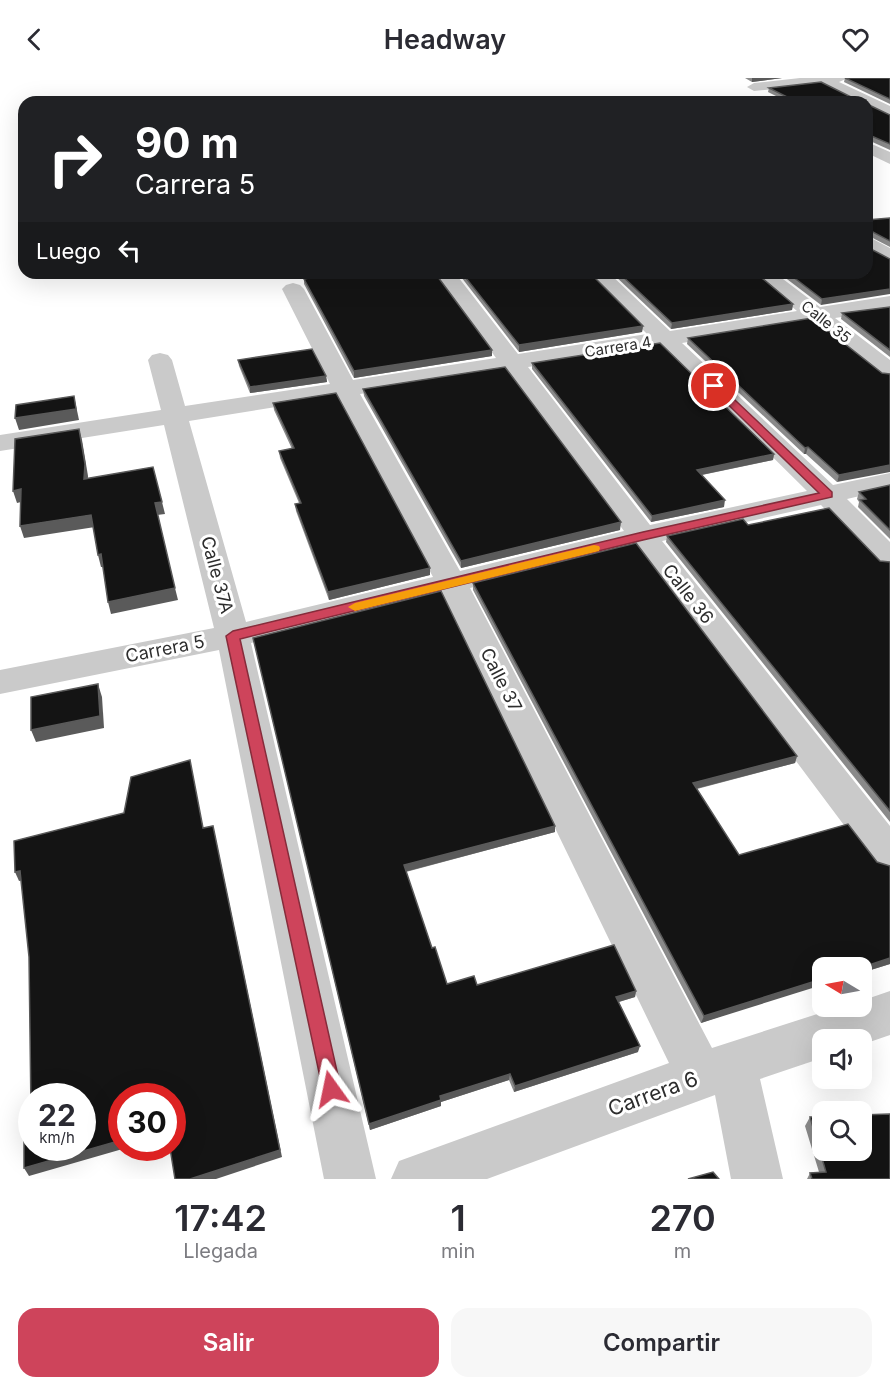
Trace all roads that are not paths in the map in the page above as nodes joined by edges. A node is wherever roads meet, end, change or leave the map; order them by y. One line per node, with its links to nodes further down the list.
1 (737, 78): 4 (street)
2 (841, 78): 3 (street)
3 (821, 79): 4 (street); 6 (street)
4 (754, 87): 5 (street)
5 (771, 96)
6 (857, 96)
7 (873, 104): 8 (street)
8 (890, 112)
9 (873, 150): 10 (street)
10 (890, 159)
11 (873, 247): 12 (street)
12 (890, 257)
13 (449, 279): 21 (street, Calle 36)
14 (603, 279): 19 (street)
15 (770, 279): 18 (street, Calle 35)
16 (293, 289): 23 (street, Calle 37)
17 (890, 303): 18 (street, Carrera 4)
18 (816, 315): 19 (street, Carrera 4); 22 (street, Calle 35)
19 (666, 340): 21 (street, Carrera 4); 27 (street)
20 (160, 360): 24 (street, Calle 37A)
21 (514, 363): 23 (street, Carrera 4); 28 (street, Calle 36)
22 (890, 372)
23 (346, 390): 24 (street, Carrera 4); 30 (street, Calle 37)
24 (175, 415): 25 (street, Carrera 4); 31 (street, Calle 37A)
25 (0, 443)
26 (890, 481): 27 (street, Carrera 5)
27 (828, 495): 28 (street, Carrera 5); 29 (street)
28 (643, 536): 30 (street, Carrera 5); 33 (street, Calle 36)
29 (890, 559)
30 (452, 584): 31 (street, Carrera 5); 35 (street, Calle 37)
31 (233, 636): 32 (street, Carrera 5); 36 (street, Calle 37A)
32 (0, 682)
33 (890, 856)
34 (890, 1013): 35 (street, Carrera 6)
35 (717, 1071): 37 (street, Carrera 6); 38 (street, Calle 37)
36 (351, 1179)
37 (417, 1179)
38 (757, 1179)

